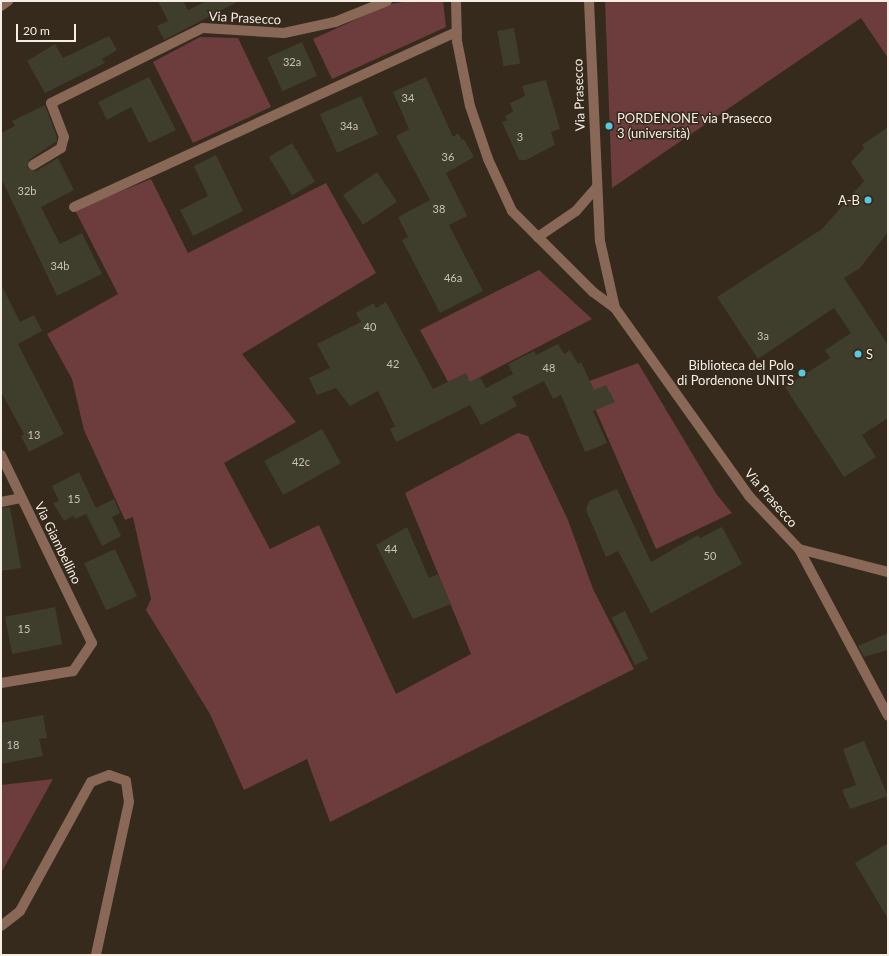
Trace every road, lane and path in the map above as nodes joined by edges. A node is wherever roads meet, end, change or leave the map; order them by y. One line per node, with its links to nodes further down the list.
1 (8, 1): 5 (street)
2 (387, 1): 7 (street, Via Prasecco)
3 (456, 1): 6 (street, Via Prasecco)
4 (589, 1): 8 (street, Via Prasecco)
5 (1, 6)
6 (457, 32): 9 (street); 10 (street, Via Prasecco)
7 (33, 165)
8 (596, 188): 10 (street); 11 (street, Via Prasecco)
9 (74, 207)
10 (538, 237): 11 (street, Via Prasecco)
11 (615, 308): 15 (street, Via Prasecco)
12 (1, 455): 13 (street, Via Giambellino)
13 (21, 498): 14 (street); 17 (street, Via Giambellino)
14 (1, 502)
15 (799, 549): 16 (street); 18 (street, Via Prasecco)
16 (888, 572)
17 (1, 684)
18 (888, 716)
19 (1, 926): 20 (street)
20 (96, 955)

